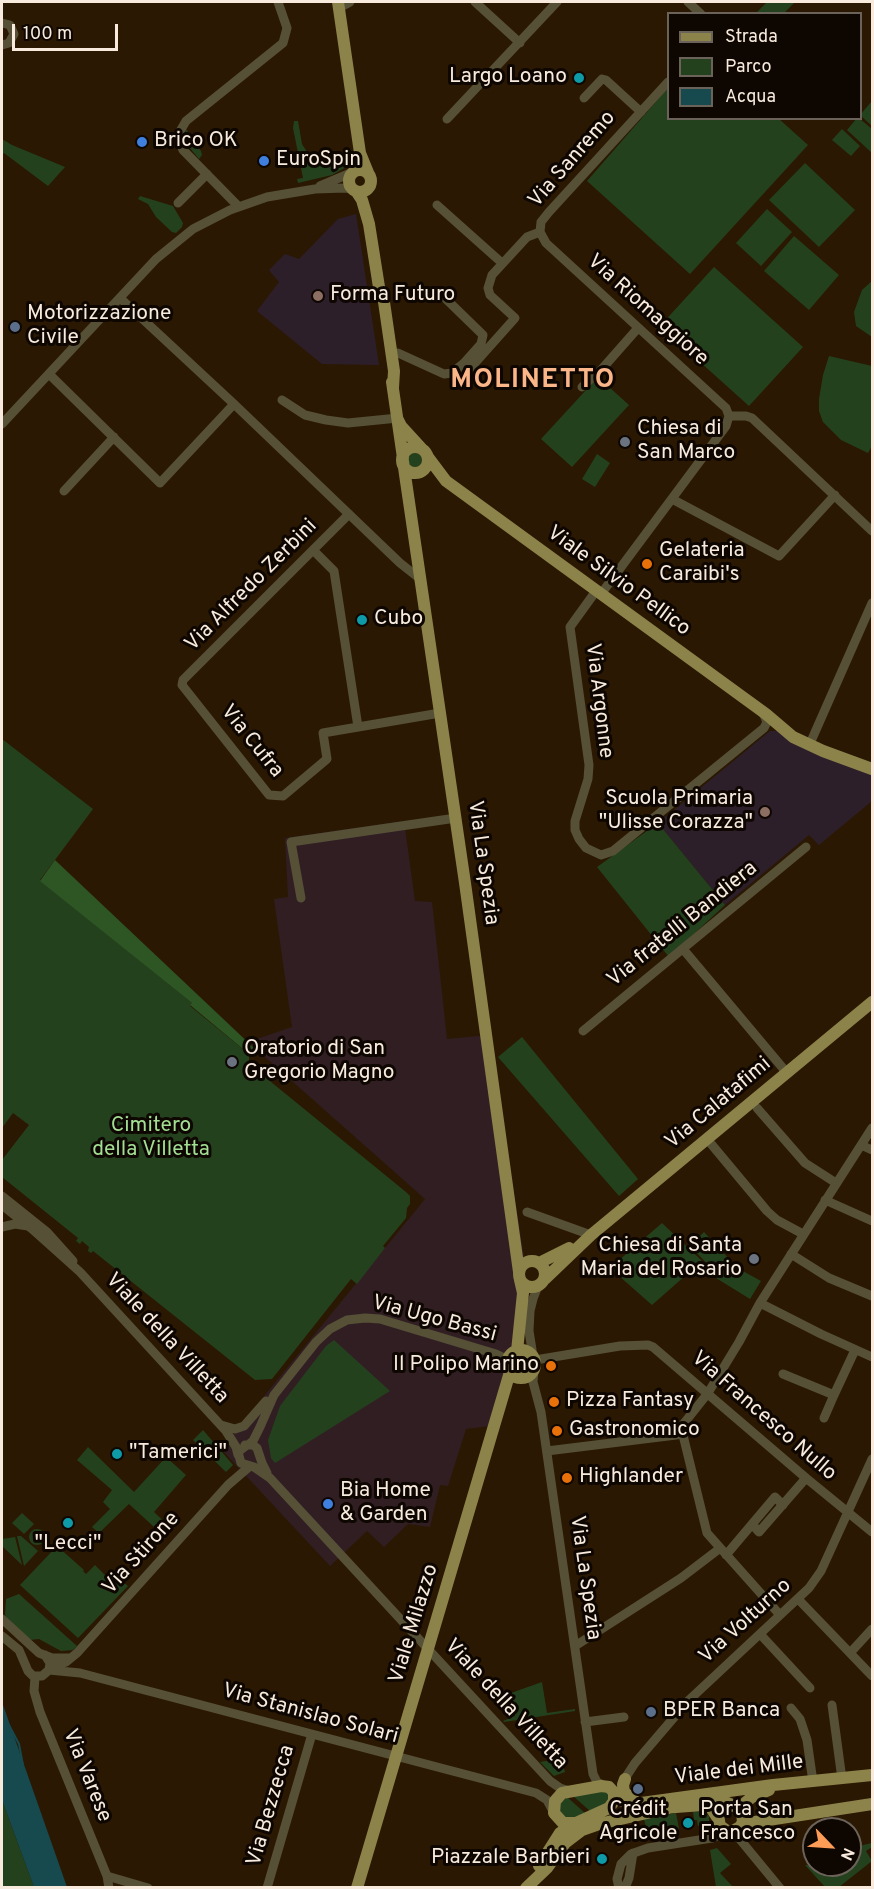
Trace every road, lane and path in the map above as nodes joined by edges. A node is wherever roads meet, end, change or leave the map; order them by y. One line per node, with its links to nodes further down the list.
1 (278, 2): 14 (street)
2 (476, 2): 6 (street)
3 (557, 2): 6 (street)
4 (342, 4): 12 (main road, Via La Spezia)
5 (2, 23): 7 (street)
6 (519, 42): 11 (street)
7 (2, 45)
8 (667, 84): 10 (street, Via Sanremo)
9 (584, 98): 10 (street)
10 (641, 112): 22 (street, Via Sanremo)
11 (447, 119)
12 (360, 153): 13 (main road, Via La Spezia); 15 (main road, Via La Spezia)
13 (353, 172): 15 (main road); 16 (street); 17 (main road, Via La Spezia)
14 (207, 174): 18 (street); 20 (street)
15 (369, 181): 17 (main road); 21 (main road, Via La Spezia)
16 (314, 189): 17 (street); 20 (street)
17 (355, 190): 21 (main road, Via La Spezia)
18 (178, 203)
19 (437, 205): 23 (street)
20 (238, 206): 24 (street)
21 (369, 224): 36 (main road, Via La Spezia)
22 (540, 232): 23 (street, Via Sanremo); 26 (street, Via Riomaggiore)
23 (502, 263): 27 (street, Via Sanremo)
24 (120, 298): 30 (street); 34 (street)
25 (445, 298): 27 (street)
26 (638, 328): 32 (street); 35 (street, Via Riomaggiore)
27 (484, 347): 29 (street, Via Sanremo)
28 (398, 353): 29 (street)
29 (467, 366): 31 (street, Via Sanremo)
30 (49, 374): 37 (street); 38 (street)
31 (458, 382)
32 (582, 387)
33 (282, 400): 36 (street)
34 (234, 404): 38 (street); 47 (street)
35 (729, 416): 45 (street); 46 (street, Via Argonne)
36 (398, 419): 39 (main road, Via La Spezia); 40 (main road, Via La Spezia)
37 (2, 424)
38 (114, 437): 43 (street)
39 (425, 453): 40 (main road); 41 (main road); 42 (main road, Viale Silvio Pellico)
40 (403, 460): 41 (main road); 44 (main road, Via La Spezia)
41 (419, 472): 42 (main road, Viale Silvio Pellico); 44 (main road)
42 (446, 481): 51 (main road, Viale Silvio Pellico)
43 (64, 491)
44 (408, 493): 50 (main road, Via La Spezia)
45 (835, 495): 46 (street); 48 (street)
46 (672, 499): 51 (street, Via Argonne)
47 (349, 514): 49 (street, Via Alfredo Zerbini); 50 (street)
48 (873, 531)
49 (313, 550): 53 (street, Via Alfredo Zerbini); 57 (street)
50 (419, 578): 54 (main road, Via La Spezia)
51 (599, 592): 55 (main road, Viale Silvio Pellico); 58 (street, Via Argonne)
52 (871, 608): 59 (street)
53 (182, 683): 57 (street, Via Cufra)
54 (440, 713): 57 (street, Via Cufra); 62 (main road, Via La Spezia)
55 (764, 713): 56 (main road, Viale Silvio Pellico); 58 (street); 59 (main road, Viale Silvio Pellico)
56 (778, 726): 58 (street); 61 (main road, Viale Silvio Pellico)
57 (358, 727)
58 (764, 728)
59 (812, 739): 60 (main road, Viale Silvio Pellico)
60 (873, 760)
61 (873, 769)
62 (456, 818): 64 (street); 83 (main road, Via La Spezia)
63 (806, 847): 65 (street, Via fratelli Bandiera)
64 (301, 898)
65 (683, 949): 67 (street, Via fratelli Bandiera); 68 (street)
66 (873, 1002): 68 (main road, Via Calatafimi)
67 (583, 1031)
68 (787, 1073): 71 (main road, Via Calatafimi)
69 (757, 1108): 74 (street)
70 (873, 1128): 72 (street)
71 (707, 1139): 81 (street); 82 (main road, Via Calatafimi)
72 (861, 1145): 73 (street); 74 (street)
73 (873, 1150)
74 (836, 1183): 75 (street)
75 (825, 1200): 78 (street); 81 (street)
76 (4, 1205): 79 (street); 80 (street, Viale della Villetta); 86 (street, Viale della Villetta)
77 (527, 1212): 82 (street)
78 (873, 1221)
79 (2, 1227): 80 (street)
80 (32, 1229): 86 (street, Viale della Villetta)
81 (803, 1234): 84 (street)
82 (591, 1235): 85 (main road, Via Calatafimi); 88 (main road, Via Calatafimi)
83 (516, 1239): 85 (main road); 87 (main road, Via La Spezia)
84 (790, 1254): 89 (street); 90 (street)
85 (537, 1262): 87 (main road); 88 (main road)
86 (80, 1272): 100 (street, Viale della Villetta)
87 (520, 1276): 88 (main road); 93 (main road, Via La Spezia)
88 (542, 1282): 94 (street, Via La Spezia)
89 (873, 1296)
90 (760, 1303): 91 (street); 97 (street)
91 (855, 1350): 92 (street); 98 (street)
92 (873, 1358)
93 (512, 1361): 94 (main road); 94 (main road); 96 (street, Via Ugo Bassi); 124 (main road, Viale Milazzo)
94 (534, 1362): 97 (street, Via Francesco Nullo); 105 (street, Via La Spezia)
95 (783, 1374): 98 (street)
96 (277, 1391): 100 (street); 101 (street, Via Ugo Bassi)
97 (708, 1393): 103 (street); 111 (street, Via Francesco Nullo)
98 (834, 1395): 99 (street)
99 (824, 1418)
100 (219, 1423): 102 (street, Viale della Villetta)
101 (261, 1426): 104 (street, Via Ugo Bassi); 106 (street, Via Ugo Bassi)
102 (226, 1431): 104 (street, Viale della Villetta); 107 (street, Viale della Villetta)
103 (684, 1434): 105 (street); 115 (street)
104 (247, 1445): 106 (street); 107 (street)
105 (546, 1451): 123 (street, Via La Spezia)
106 (260, 1454): 109 (street); 110 (street, Viale della Villetta)
107 (238, 1456): 109 (street); 112 (street, Via Stirone)
108 (873, 1459): 113 (street, Via Volturno)
109 (250, 1466): 110 (street, Viale della Villetta); 112 (street, Via Stirone)
110 (270, 1478): 124 (street, Viale della Villetta)
111 (806, 1478): 113 (street, Via Francesco Nullo); 115 (street)
112 (228, 1485): 127 (street, Via Stirone)
113 (849, 1513): 114 (street, Via Francesco Nullo); 116 (street, Via Volturno)
114 (873, 1532)
115 (722, 1552): 117 (street); 123 (street)
116 (798, 1599): 117 (street, Via Volturno); 125 (street)
117 (780, 1615): 121 (street, Via Volturno)
118 (2, 1619): 126 (street)
119 (873, 1629): 125 (street)
120 (2, 1630): 122 (street)
121 (760, 1634): 132 (street); 140 (street, Via Volturno)
122 (4, 1637): 128 (street)
123 (574, 1646): 136 (street, Via La Spezia)
124 (427, 1649): 138 (main road, Viale Milazzo); 145 (street, Viale della Villetta)
125 (850, 1653): 130 (street)
126 (44, 1655): 127 (street); 128 (street); 129 (street)
127 (70, 1658): 129 (street, Via Stirone)
128 (26, 1666): 131 (street)
129 (49, 1669): 131 (street); 137 (street, Via Stanislao Solari)
130 (873, 1676)
131 (35, 1677): 158 (street, Via Varese)
132 (810, 1688)
133 (832, 1705): 141 (street)
134 (791, 1708): 142 (street)
135 (624, 1717): 136 (street)
136 (585, 1722): 144 (street, Via La Spezia)
137 (312, 1734): 138 (street, Via Stanislao Solari); 161 (street, Via Bezzecca)
138 (397, 1756): 151 (street, Via Stanislao Solari); 162 (main road, Viale Milazzo)
139 (873, 1775): 141 (main road, Viale dei Mille)
140 (625, 1779): 144 (street, Via Volturno); 147 (main road)
141 (842, 1779): 142 (main road, Viale dei Mille)
142 (813, 1782): 143 (main road, Viale dei Mille)
143 (790, 1785): 146 (main road, Viale dei Mille); 149 (main road)
144 (610, 1790): 145 (main road); 147 (main road, Viale dei Mille); 152 (main road)
145 (572, 1791): 151 (main road)
146 (701, 1796): 147 (main road, Viale dei Mille); 149 (main road)
147 (640, 1803)
148 (873, 1804): 155 (main road)
149 (736, 1807): 153 (main road); 155 (main road)
150 (669, 1808): 152 (main road); 153 (main road); 154 (main road)
151 (553, 1811): 154 (main road)
152 (595, 1814): 154 (main road)
153 (717, 1819): 155 (main road); 156 (street)
154 (579, 1827): 163 (main road); 164 (main road)
155 (735, 1829): 156 (street); 167 (street)
156 (703, 1838): 157 (street)
157 (633, 1853): 165 (street); 166 (street)
158 (107, 1876): 159 (street, Via Varese); 160 (street)
159 (109, 1887)
160 (148, 1887)
161 (267, 1887)
162 (357, 1887)
163 (520, 1887)
164 (526, 1887)
165 (619, 1887)
166 (625, 1887)
167 (780, 1887)

